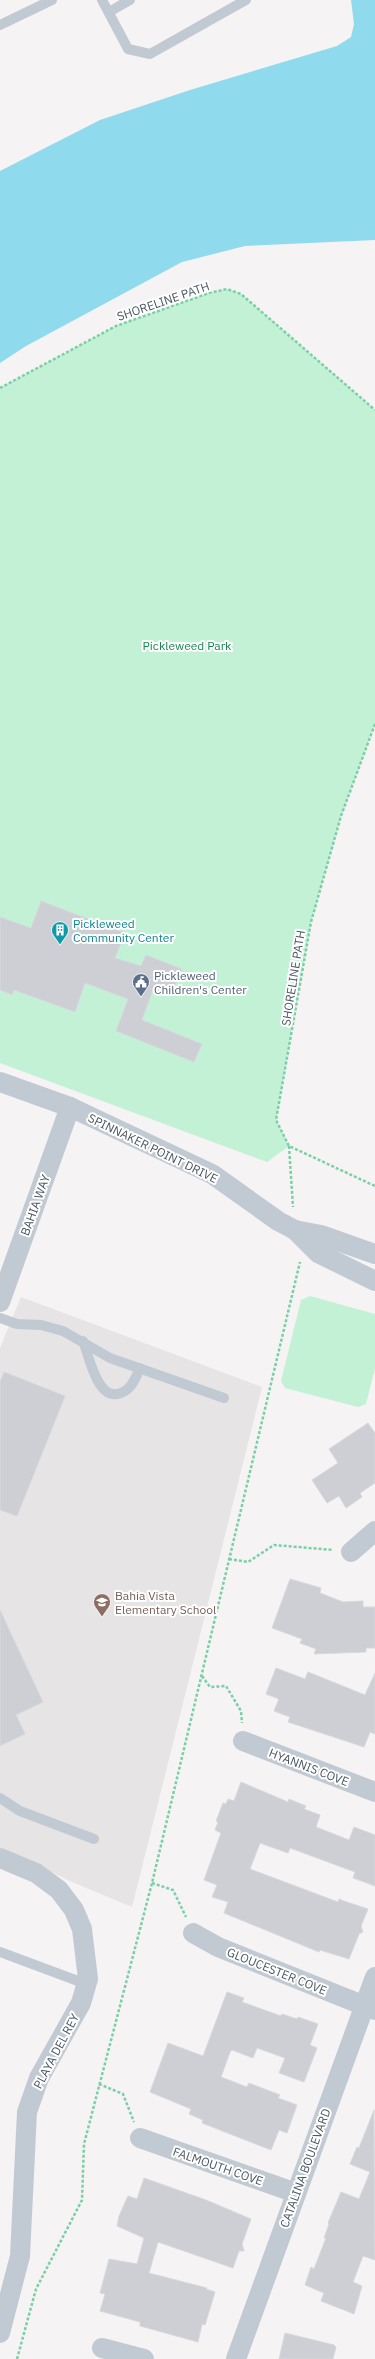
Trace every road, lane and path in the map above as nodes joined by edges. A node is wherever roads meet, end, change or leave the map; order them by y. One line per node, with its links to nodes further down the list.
1 (52, 0): 6 (lane)
2 (102, 0): 5 (lane)
3 (130, 0): 5 (lane)
4 (246, 0): 5 (lane)
5 (109, 12)
6 (0, 25)
7 (0, 388): 8 (path, SHORELINE PATH)
8 (375, 410)
9 (375, 724): 12 (path, SHORELINE PATH)
10 (0, 1082): 11 (street, SPINNAKER POINT DRIVE)
11 (70, 1107): 14 (street, SPINNAKER POINT DRIVE); 17 (street, BAHIA WAY)
12 (289, 1146): 13 (path); 14 (path)
13 (375, 1186)
14 (295, 1230): 15 (street, SPINNAKER POINT DRIVE); 16 (street, SPINNAKER POINT DRIVE); 24 (path)
15 (375, 1254)
16 (375, 1281)
17 (1, 1298)
18 (0, 1318): 19 (lane)
19 (83, 1341): 20 (lane); 20 (lane)
20 (140, 1368): 21 (lane)
21 (224, 1398)
22 (375, 1531): 23 (street)
23 (351, 1552): 24 (path)
24 (229, 1559): 25 (path)
25 (201, 1676): 26 (path); 31 (path)
26 (243, 1741): 27 (street, HYANNIS COVE)
27 (375, 1792)
28 (0, 1798): 29 (lane)
29 (94, 1839)
30 (0, 1858): 35 (street, PLAYA DEL REY)
31 (152, 1883): 32 (path); 37 (path)
32 (193, 1933): 36 (street, GLOUCESTER COVE)
33 (0, 1952): 35 (lane)
34 (375, 1977): 36 (street, CATALINA BOULEVARD)
35 (86, 1984): 40 (street, PLAYA DEL REY)
36 (369, 2008): 39 (street, CATALINA BOULEVARD)
37 (100, 2084): 38 (path); 42 (path)
38 (140, 2138): 39 (street, FALMOUTH COVE)
39 (296, 2193): 44 (street, CATALINA BOULEVARD)
40 (0, 2333)
41 (102, 2348): 43 (street)
42 (18, 2359)
43 (144, 2359)
44 (236, 2359)

